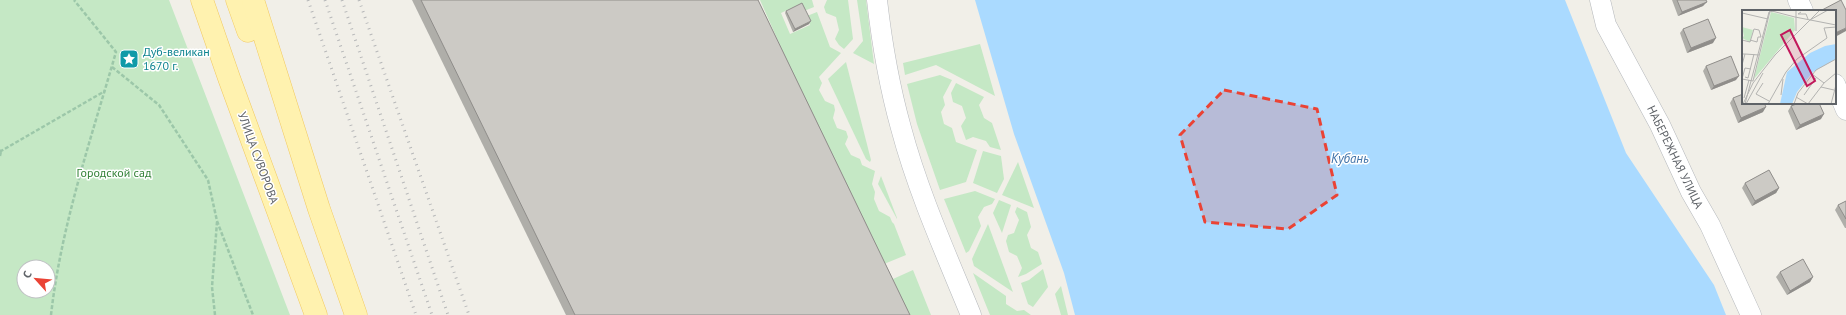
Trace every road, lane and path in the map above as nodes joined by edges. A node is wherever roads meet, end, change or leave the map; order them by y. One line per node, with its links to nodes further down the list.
1 (74, 0): 9 (path)
2 (237, 0): 15 (main road)
3 (253, 0): 15 (main road)
4 (877, 0): 22 (street)
5 (1600, 0): 23 (street, НАБЕРЕЖНАЯ УЛИЦА)
6 (1798, 0): 8 (street)
7 (203, 2): 20 (main road, УЛИЦА СУВОРОВА)
8 (1803, 10)
9 (112, 67): 11 (path); 16 (path)
10 (1836, 86): 12 (street)
11 (105, 91): 13 (path); 17 (path)
12 (1846, 110)
13 (1, 150): 14 (path)
14 (0, 156)
15 (319, 209): 21 (main road)
16 (217, 221): 18 (path); 19 (path)
17 (51, 315)
18 (215, 315)
19 (253, 315)
20 (316, 315)
21 (356, 315)
22 (971, 315)
23 (1751, 315)

